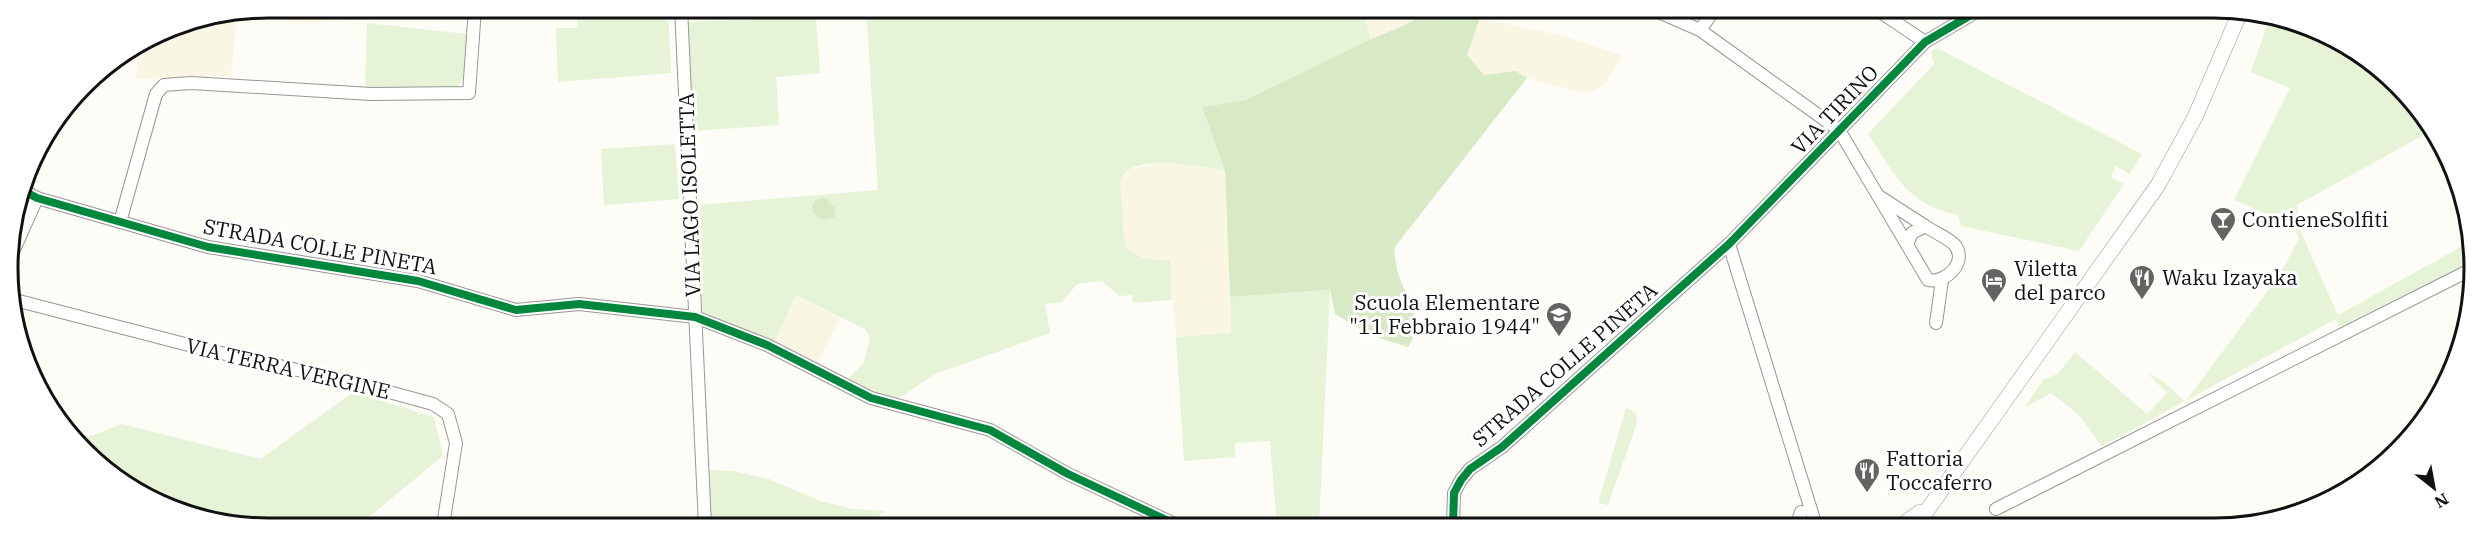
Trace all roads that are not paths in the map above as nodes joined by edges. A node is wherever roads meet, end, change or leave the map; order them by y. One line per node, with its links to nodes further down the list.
1 (474, 18): 14 (street)
2 (681, 18): 22 (street, VIA LAGO ISOLETTA)
3 (1673, 18): 8 (street)
4 (1709, 18): 8 (street)
5 (1889, 18): 9 (street)
6 (1963, 18): 9 (street, VIA TIRINO)
7 (2237, 19): 24 (street)
8 (1700, 30): 10 (street)
9 (1925, 42): 10 (street, VIA TIRINO)
10 (1839, 130): 12 (street); 17 (street, VIA TIRINO)
11 (29, 194): 13 (street, STRADA COLLE PINETA)
12 (1876, 194): 15 (street); 18 (street)
13 (37, 198): 14 (street, STRADA COLLE PINETA); 16 (street)
14 (120, 222): 22 (street, STRADA COLLE PINETA)
15 (1925, 226): 18 (street); 20 (street)
16 (20, 236)
17 (1729, 244): 30 (street, STRADA COLLE PINETA); 32 (street)
18 (1907, 244): 20 (street)
19 (2464, 273): 25 (street)
20 (1942, 280): 23 (street)
21 (20, 301): 27 (street, VIA TERRA VERGINE)
22 (695, 317): 28 (street, VIA LAGO ISOLETTA); 29 (street, STRADA COLLE PINETA)
23 (1936, 323)
24 (1932, 503): 33 (street); 34 (street)
25 (1996, 509)
26 (1801, 512): 31 (street)
27 (443, 518)
28 (705, 518)
29 (1162, 518)
30 (1452, 518)
31 (1799, 518)
32 (1814, 518)
33 (1911, 518)
34 (1922, 518)

